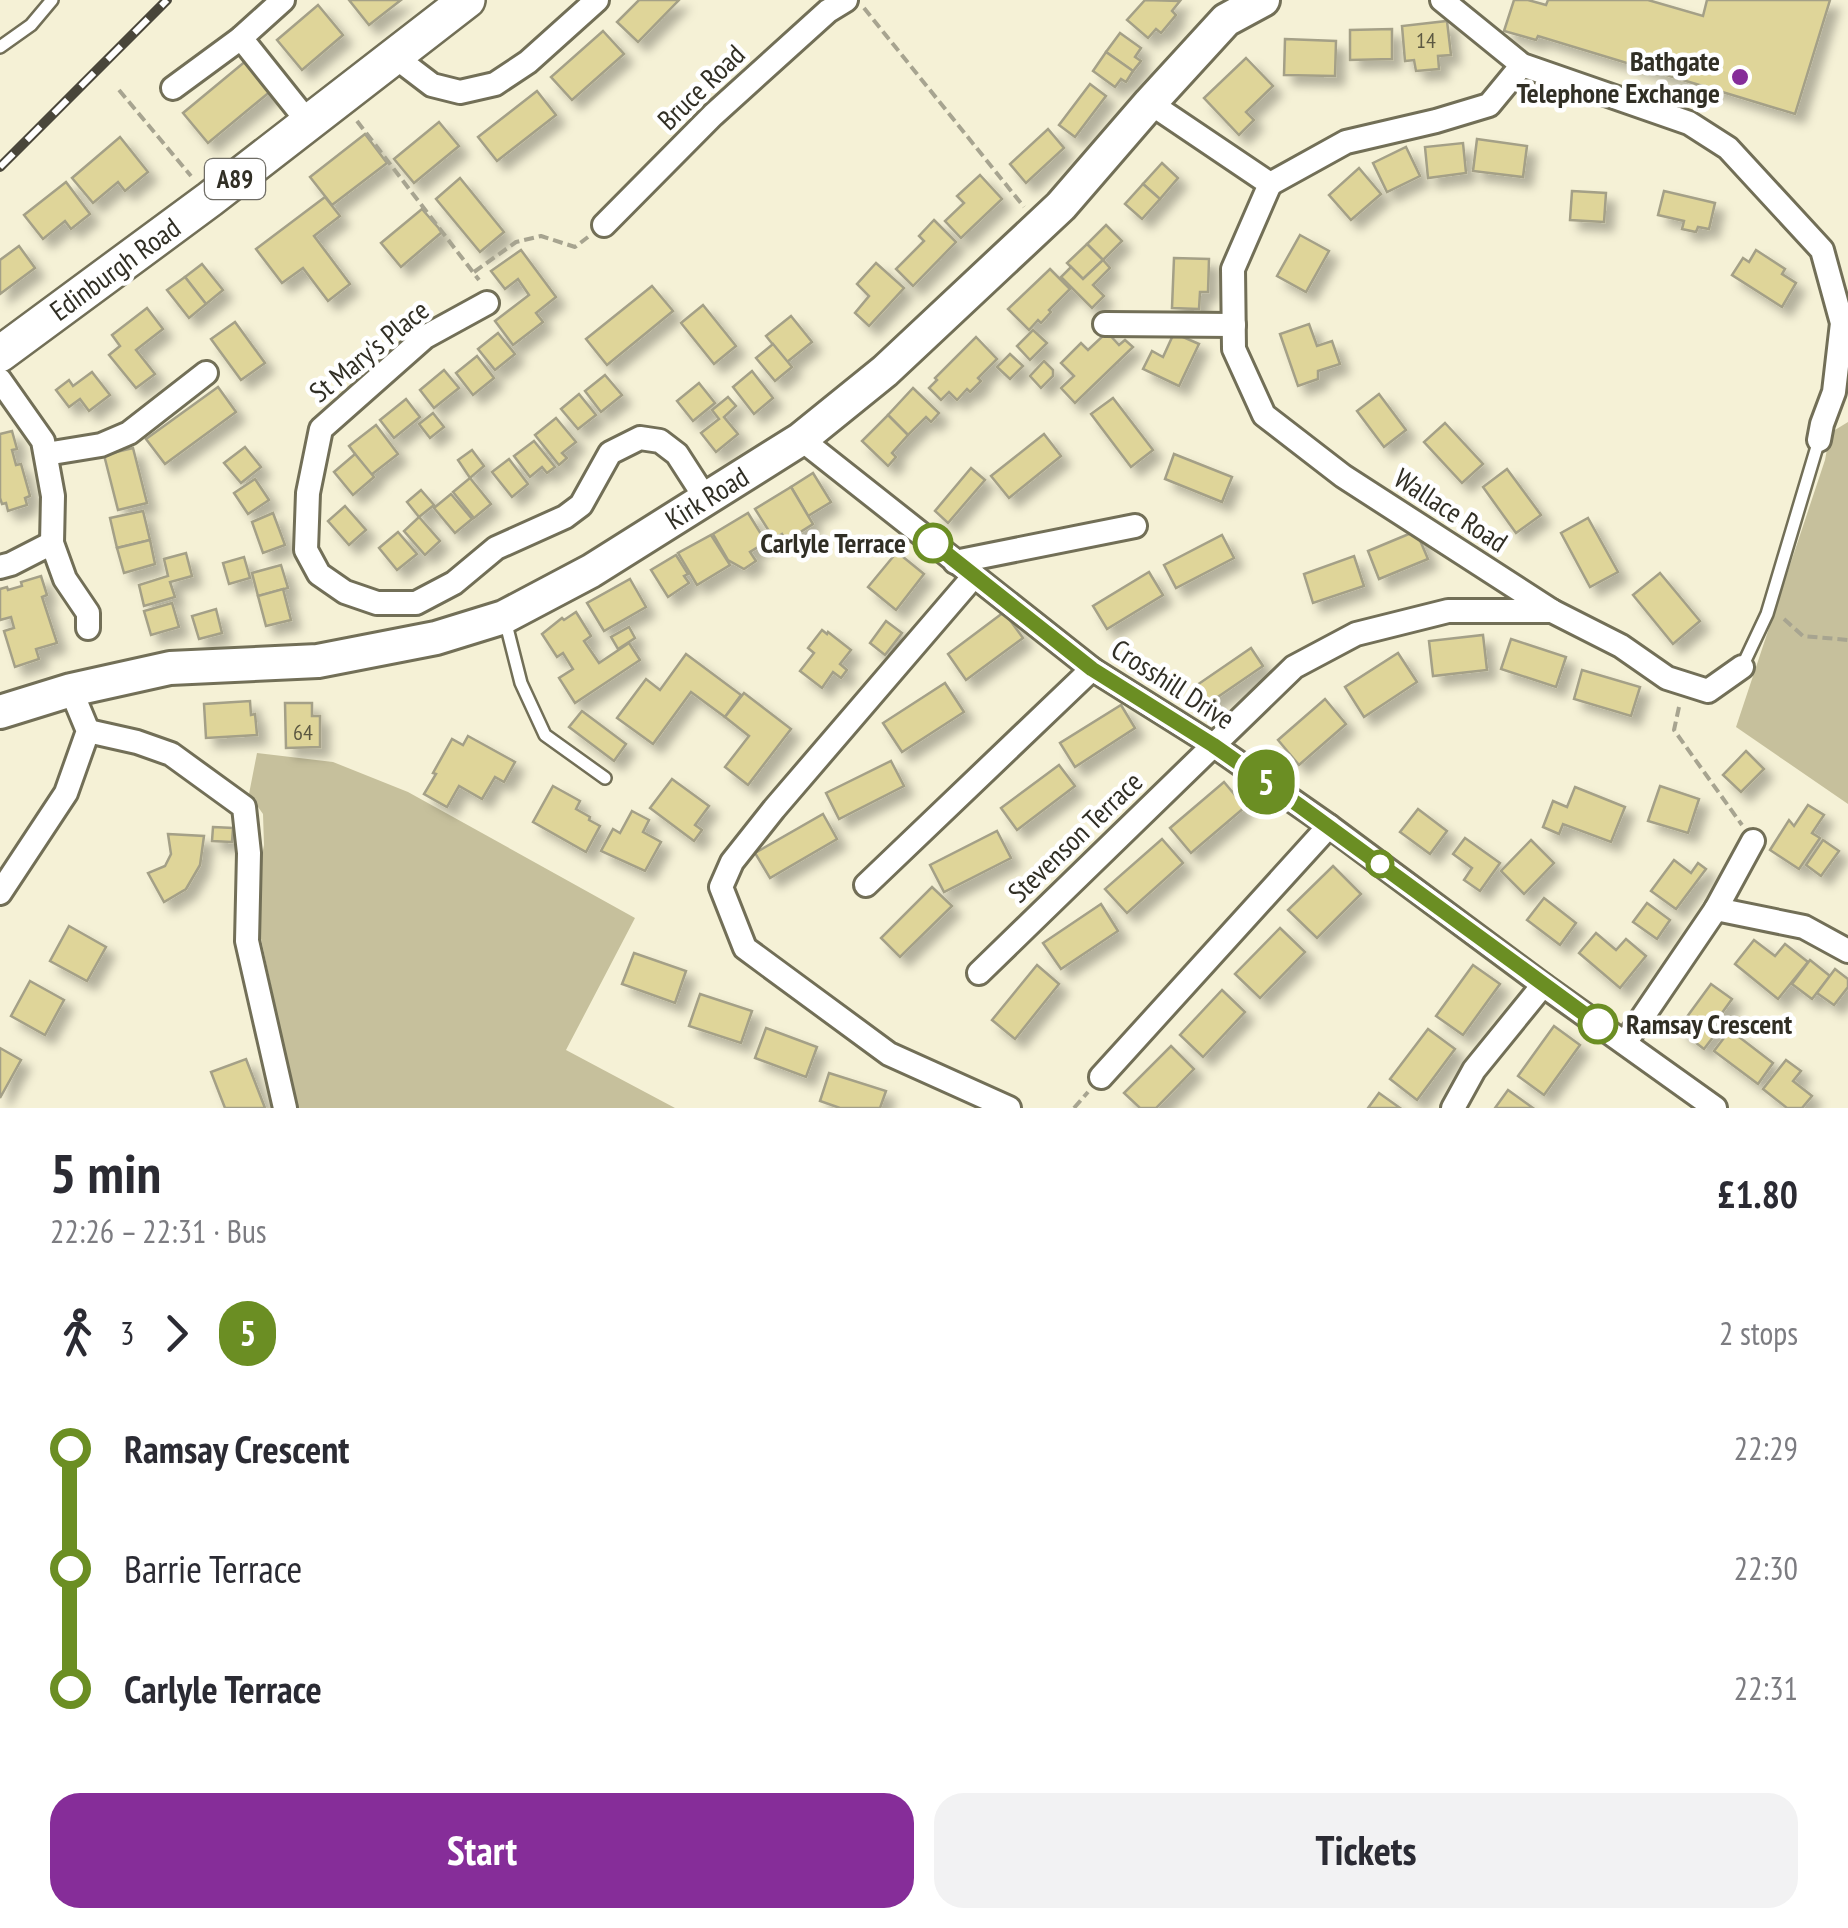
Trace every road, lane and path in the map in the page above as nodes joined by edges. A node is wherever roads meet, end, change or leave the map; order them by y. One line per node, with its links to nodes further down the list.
1 (52, 0): 10 (lane)
2 (282, 0): 9 (street)
3 (467, 0): 11 (main road, Edinburgh Road / A89)
4 (597, 0): 11 (street)
5 (846, 0): 20 (street, Bruce Road)
6 (858, 0): 21 (path)
7 (1263, 0): 16 (main road, Kirk Road)
8 (1442, 0): 12 (street)
9 (241, 38): 13 (street); 17 (street)
10 (0, 47)
11 (394, 56): 15 (main road, Edinburgh Road / A89)
12 (1522, 65): 18 (street); 29 (street)
13 (174, 88)
14 (119, 90): 19 (path)
15 (338, 98): 17 (main road, Edinburgh Road / A89); 20 (path)
16 (1150, 102): 18 (street); 21 (main road, Kirk Road)
17 (308, 122): 19 (main road, Edinburgh Road / A89)
18 (1270, 184): 24 (street, Wallace Road)
19 (210, 199): 25 (main road, Edinburgh Road / A89)
20 (604, 226)
21 (1040, 227): 28 (main road, Kirk Road)
22 (487, 303): 31 (street, St Mary's Place)
23 (1105, 324): 24 (street)
24 (1234, 325): 37 (street, Wallace Road)
25 (0, 354)
26 (206, 372): 30 (street)
27 (0, 380): 30 (street)
28 (802, 439): 31 (main road, Kirk Road); 34 (street, Crosshill Drive)
29 (1818, 440): 38 (lane)
30 (46, 454): 33 (street)
31 (706, 499): 39 (main road, Kirk Road)
32 (1135, 526): 34 (street)
33 (52, 542): 35 (street); 40 (street)
34 (955, 562): 36 (street, Crosshill Drive)
35 (0, 567)
36 (974, 576): 43 (street, Crosshill Drive); 61 (street)
37 (1552, 611): 44 (street, Wallace Road); 48 (street, Stevenson Terrace)
38 (1767, 614): 41 (path); 42 (lane)
39 (504, 617): 45 (main road, Kirk Road); 49 (lane)
40 (88, 628)
41 (1848, 640)
42 (1742, 668): 44 (street)
43 (1092, 669): 48 (street, Crosshill Drive); 52 (street)
44 (1684, 683): 51 (path)
45 (71, 690): 46 (main road, Kirk Road); 47 (street)
46 (0, 712)
47 (88, 731): 53 (street); 60 (street)
48 (1213, 745): 50 (street, Crosshill Drive); 56 (street, Stevenson Terrace)
49 (605, 778)
50 (1328, 826): 57 (street, Crosshill Drive); 59 (street)
51 (1753, 840): 54 (street)
52 (866, 885)
53 (0, 893)
54 (1716, 909): 55 (street); 58 (street)
55 (1848, 950)
56 (980, 973)
57 (1543, 986): 58 (street, Crosshill Drive); 62 (street)
58 (1626, 1043): 63 (street, Crosshill Drive)
59 (1100, 1077)
60 (285, 1108)
61 (1009, 1108)
62 (1453, 1108)
63 (1715, 1108)

